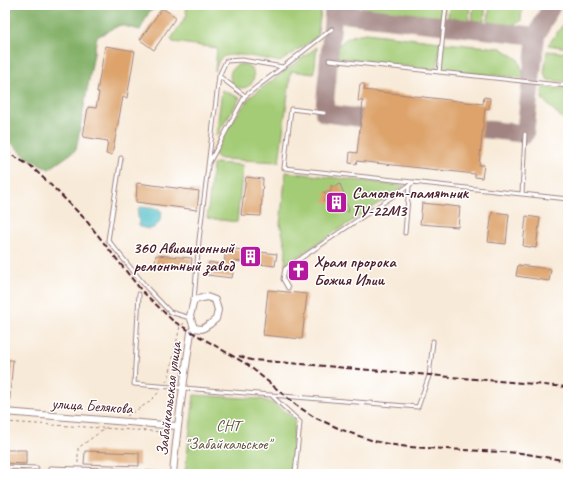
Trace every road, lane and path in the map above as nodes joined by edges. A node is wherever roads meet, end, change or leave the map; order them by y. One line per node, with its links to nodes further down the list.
1 (446, 5): 5 (lane)
2 (332, 29): 4 (lane)
3 (328, 60): 5 (lane)
4 (283, 67): 6 (lane); 8 (lane)
5 (439, 72): 7 (lane)
6 (219, 76): 8 (lane); 12 (lane)
7 (568, 86)
8 (245, 96): 12 (lane)
9 (324, 113): 13 (lane)
10 (525, 134): 15 (lane)
11 (121, 158): 21 (lane)
12 (208, 166): 20 (lane)
13 (414, 182): 14 (lane); 15 (lane)
14 (409, 186): 17 (lane); 18 (lane)
15 (522, 194): 16 (lane)
16 (568, 199)
17 (405, 233)
18 (288, 288)
19 (139, 294): 24 (lane)
20 (194, 300): 21 (street, Забайкальская улица); 22 (street, Забайкальская улица)
21 (191, 319): 22 (street, Забайкальская улица); 24 (path)
22 (194, 328): 25 (street, Забайкальская улица)
23 (433, 341): 26 (lane)
24 (164, 386): 25 (lane); 28 (path)
25 (182, 388): 26 (lane); 31 (street, Забайкальская улица)
26 (271, 395): 41 (lane)
27 (5, 412): 28 (street, улица Белякова)
28 (119, 421): 30 (street, улица Белякова); 32 (path)
29 (5, 422): 32 (path)
30 (167, 425): 31 (street, улица Белякова); 32 (path)
31 (177, 426): 40 (street, Забайкальская улица)
32 (105, 429): 35 (path)
33 (5, 467): 34 (lane)
34 (37, 468)
35 (78, 469): 36 (lane); 37 (lane)
36 (107, 470): 38 (lane); 39 (lane)
37 (50, 474)
38 (107, 474)
39 (165, 474)
40 (173, 474)
41 (295, 474)

